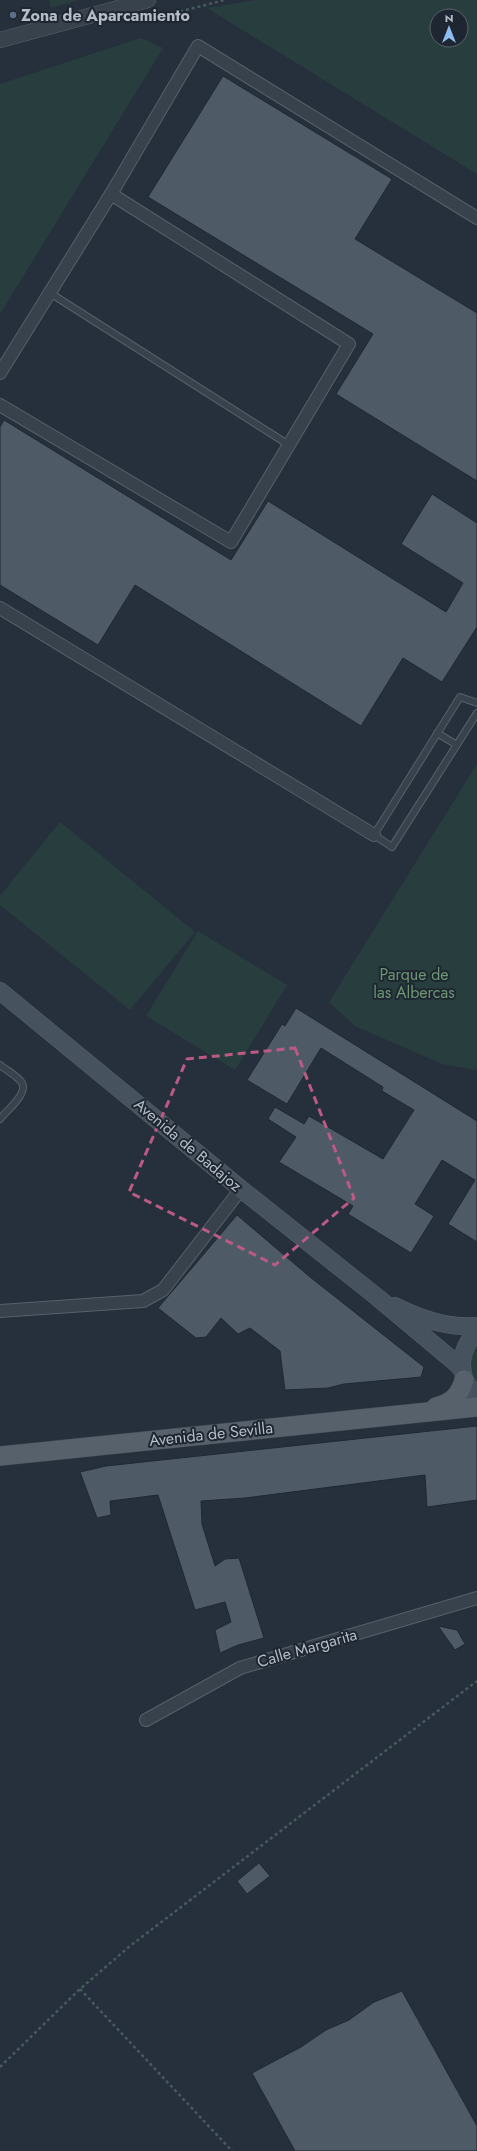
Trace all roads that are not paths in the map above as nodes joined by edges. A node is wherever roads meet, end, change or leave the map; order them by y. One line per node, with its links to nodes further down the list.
1 (148, 0): 2 (street)
2 (133, 2): 3 (street)
3 (0, 40)
4 (111, 194): 5 (street); 6 (street); 9 (street)
5 (477, 218)
6 (50, 293): 7 (street); 9 (lane)
7 (0, 373)
8 (0, 405): 9 (street)
9 (289, 445)
10 (0, 608): 15 (street)
11 (476, 701): 13 (lane)
12 (477, 713): 14 (lane)
13 (437, 733): 14 (lane); 15 (lane)
14 (456, 745): 15 (lane)
15 (374, 835)
16 (2, 993): 19 (main road, Avenida de Badajoz)
17 (0, 1065): 18 (lane)
18 (0, 1119)
19 (241, 1189): 20 (main road, Avenida de Badajoz); 21 (street)
20 (377, 1297): 22 (main road); 24 (main road)
21 (0, 1311)
22 (477, 1326)
23 (477, 1331): 24 (main road)
24 (463, 1375): 25 (main road); 27 (main road, Avenida de Sevilla)
25 (477, 1396)
26 (477, 1406): 27 (main road, Avenida de Sevilla)
27 (422, 1411): 28 (main road, Avenida de Sevilla)
28 (0, 1456)
29 (477, 1598): 30 (street, Calle Margarita)
30 (146, 1720)

